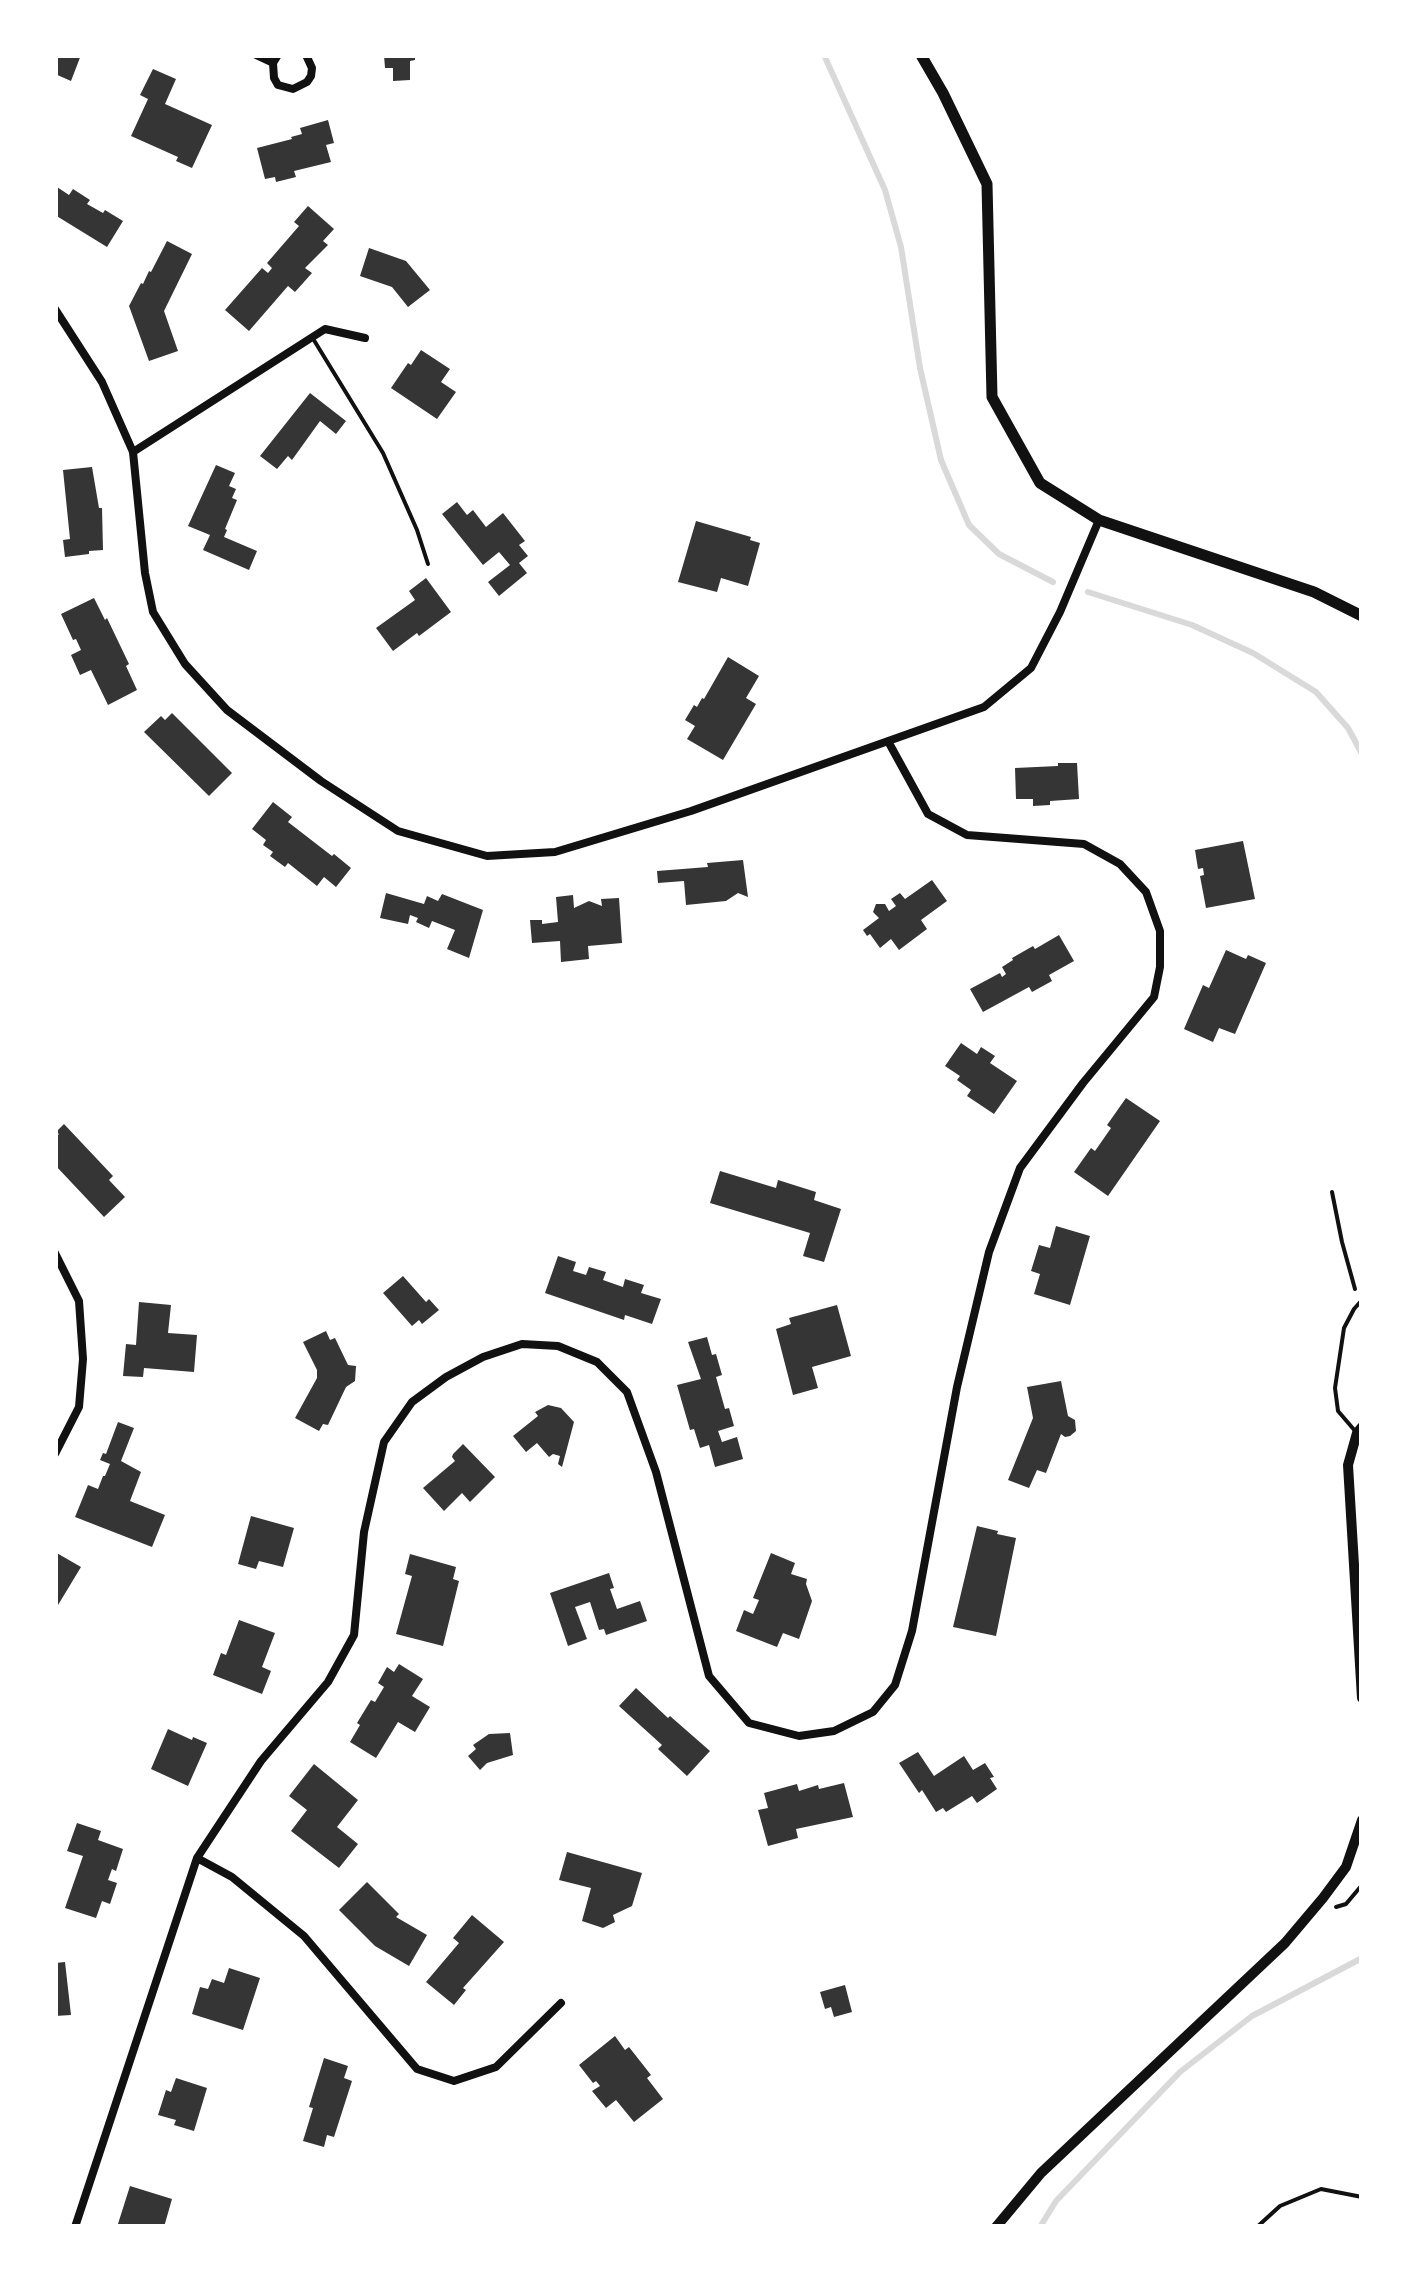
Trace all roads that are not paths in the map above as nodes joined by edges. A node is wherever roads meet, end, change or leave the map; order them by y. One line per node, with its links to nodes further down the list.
1 (256, 55): 4 (street)
2 (306, 55): 4 (street)
3 (921, 55): 9 (main road)
4 (276, 59)
5 (55, 309): 8 (street)
6 (312, 337): 7 (street); 8 (street); 10 (lane)
7 (366, 338)
8 (133, 452): 12 (street)
9 (1098, 520): 11 (main road); 12 (street)
10 (428, 564)
11 (1362, 616)
12 (889, 743): 19 (street)
13 (55, 1253): 16 (street)
14 (1360, 1302): 15 (lane)
15 (1360, 1430): 17 (street)
16 (55, 1454)
17 (1362, 1698)
18 (1362, 1820): 22 (street)
19 (197, 1858): 20 (street); 21 (street)
20 (562, 2003)
21 (75, 2227)
22 (996, 2227)

